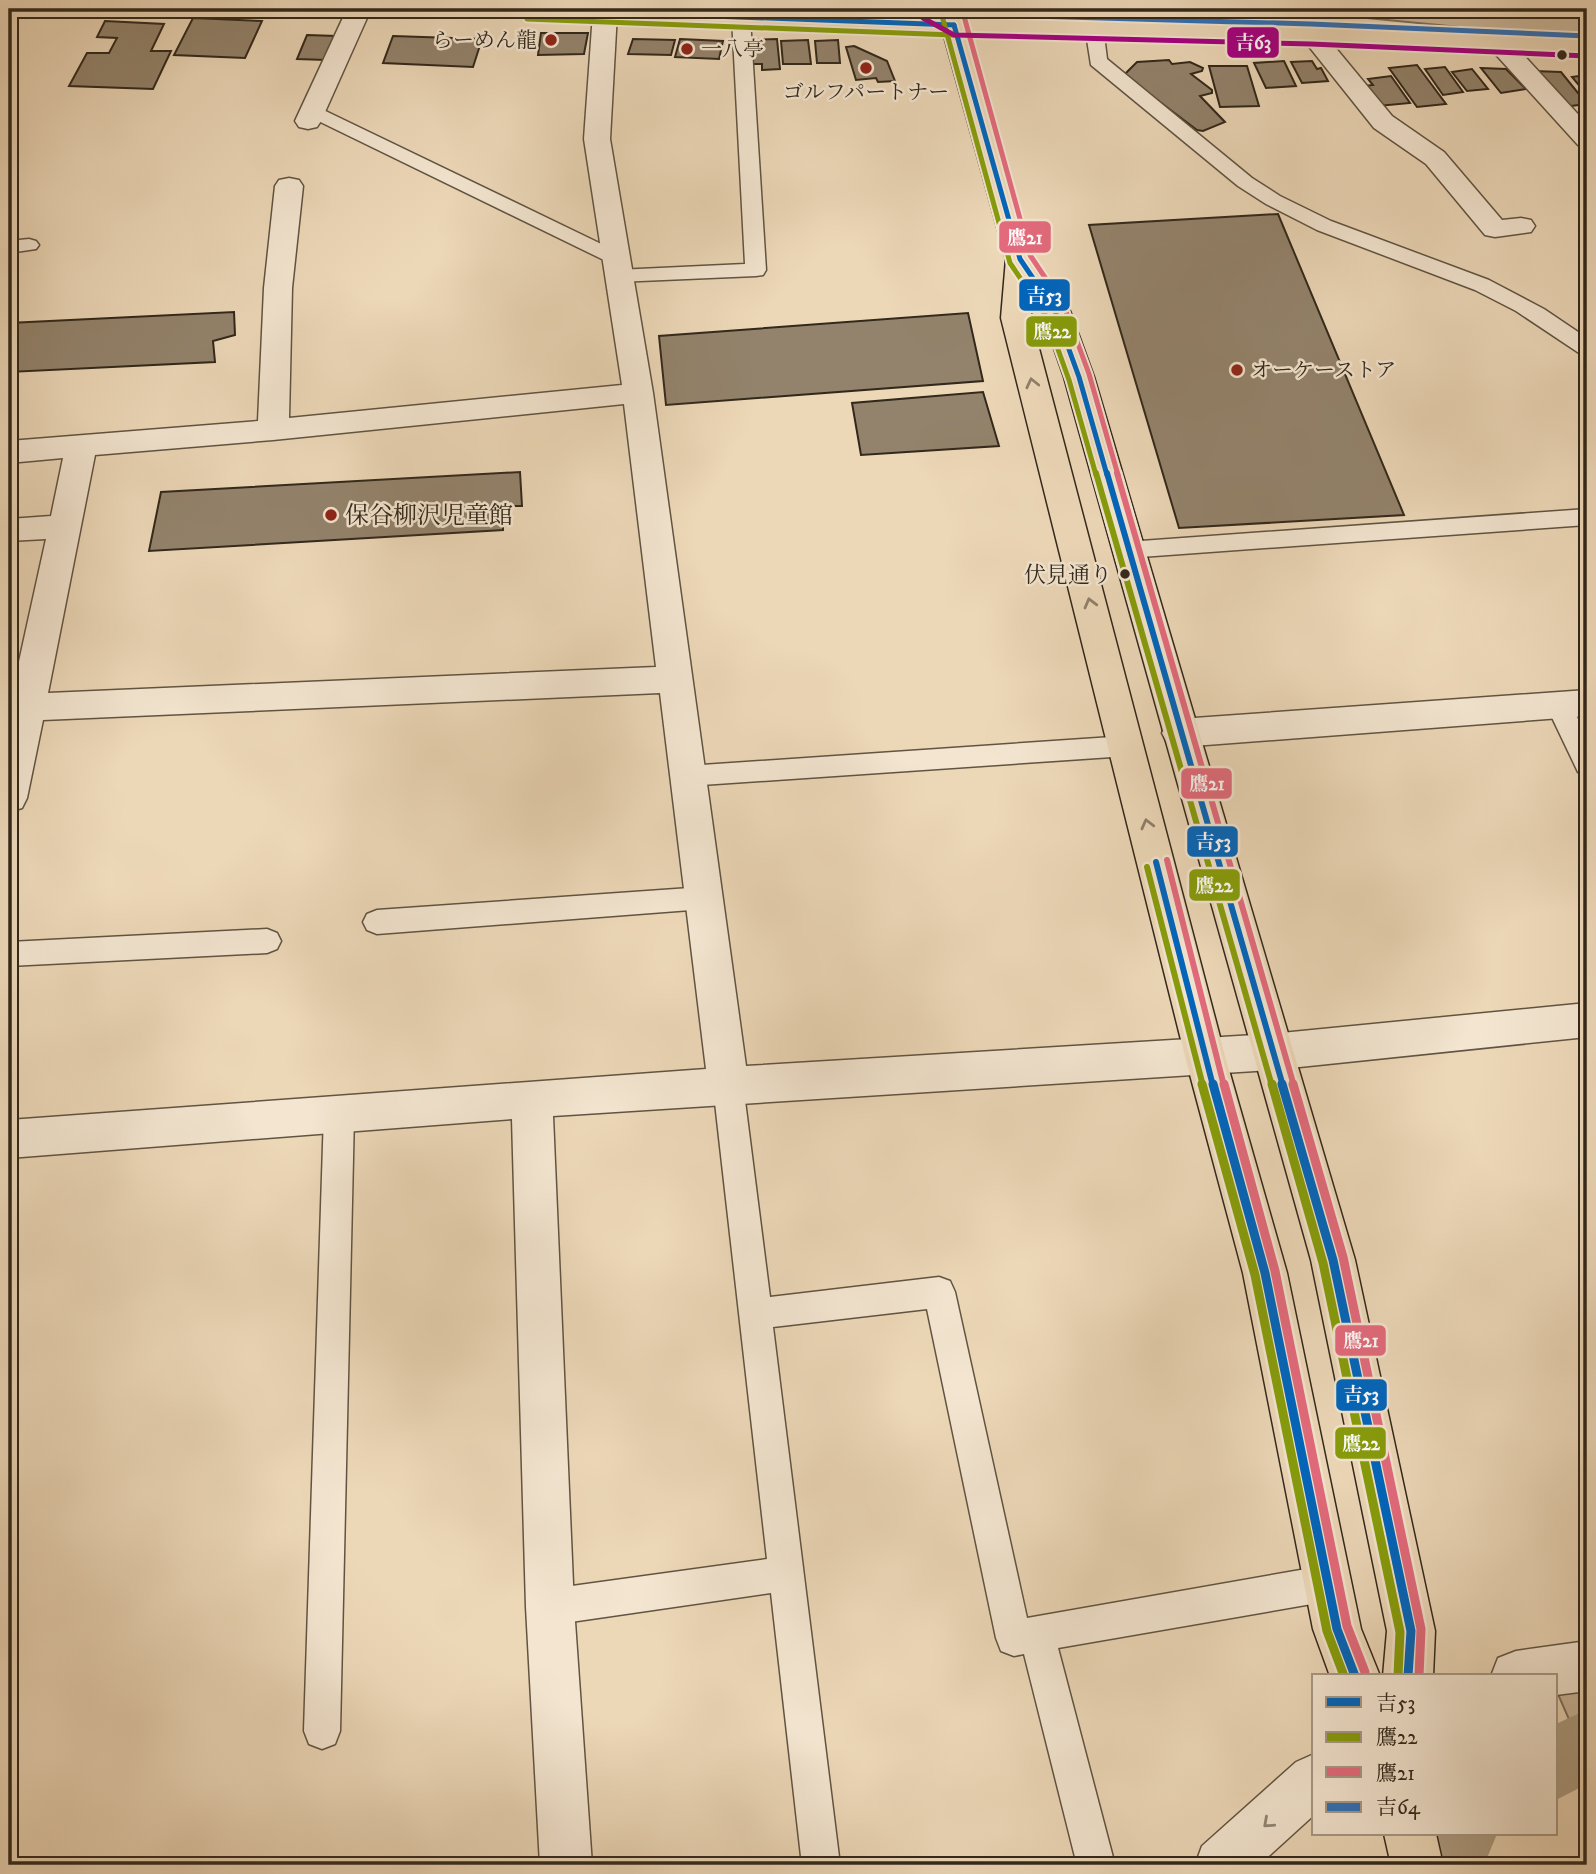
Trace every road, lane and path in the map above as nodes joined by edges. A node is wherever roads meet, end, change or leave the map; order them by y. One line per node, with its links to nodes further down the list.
1 (359, 9): 11 (street)
2 (527, 9): 4 (main road)
3 (929, 9): 5 (street)
4 (605, 13): 6 (main road); 16 (street)
5 (952, 17): 6 (main road); 7 (main road); 15 (main road)
6 (741, 18): 16 (lane)
7 (1094, 27): 8 (main road); 17 (lane)
8 (1311, 34): 9 (main road); 14 (street)
9 (1498, 42): 10 (main road); 12 (street)
10 (1587, 46)
11 (310, 116): 16 (lane)
12 (1587, 139)
13 (289, 186): 19 (street)
14 (1521, 226)
15 (1020, 259): 25 (main road); 31 (main road, one-way to 15)
16 (616, 267): 18 (street)
17 (1587, 348)
18 (638, 393): 19 (street); 27 (street)
19 (272, 430): 20 (street)
20 (81, 446): 21 (street); 23 (street)
21 (9, 452)
22 (1587, 517): 25 (lane)
23 (64, 527): 24 (street); 26 (street)
24 (9, 530)
25 (1127, 550): 30 (main road)
26 (22, 673): 29 (street)
27 (676, 679): 29 (street); 33 (street)
28 (1573, 704): 30 (street); 32 (lane)
29 (19, 728): 34 (street)
30 (1180, 733): 40 (main road)
31 (1127, 746): 33 (lane); 41 (main road, one-way to 31)
32 (1587, 765)
33 (687, 776): 35 (street)
34 (9, 798)
35 (704, 898): 36 (lane); 42 (street)
36 (377, 922)
37 (267, 940): 38 (lane)
38 (9, 954)
39 (1587, 1020): 40 (street)
40 (1271, 1052): 41 (street); 53 (main road)
41 (1205, 1056): 42 (street); 48 (main road)
42 (727, 1085): 43 (street); 46 (lane)
43 (532, 1099): 44 (street); 49 (street)
44 (339, 1114): 45 (street); 55 (lane)
45 (9, 1139)
46 (757, 1314): 47 (lane); 50 (lane)
47 (784, 1574): 49 (lane); 59 (lane)
48 (1329, 1583): 50 (lane); 52 (main road)
49 (550, 1607): 58 (street)
50 (1037, 1634): 60 (lane)
51 (1587, 1666): 54 (street)
52 (1354, 1674)
53 (1408, 1674)
54 (1530, 1674)
55 (322, 1731)
56 (1312, 1782): 61 (street, one-way to 61)
57 (1410, 1836): 62 (main road)
58 (566, 1865)
59 (821, 1865)
60 (1096, 1865)
61 (1221, 1865)
62 (1417, 1865)

